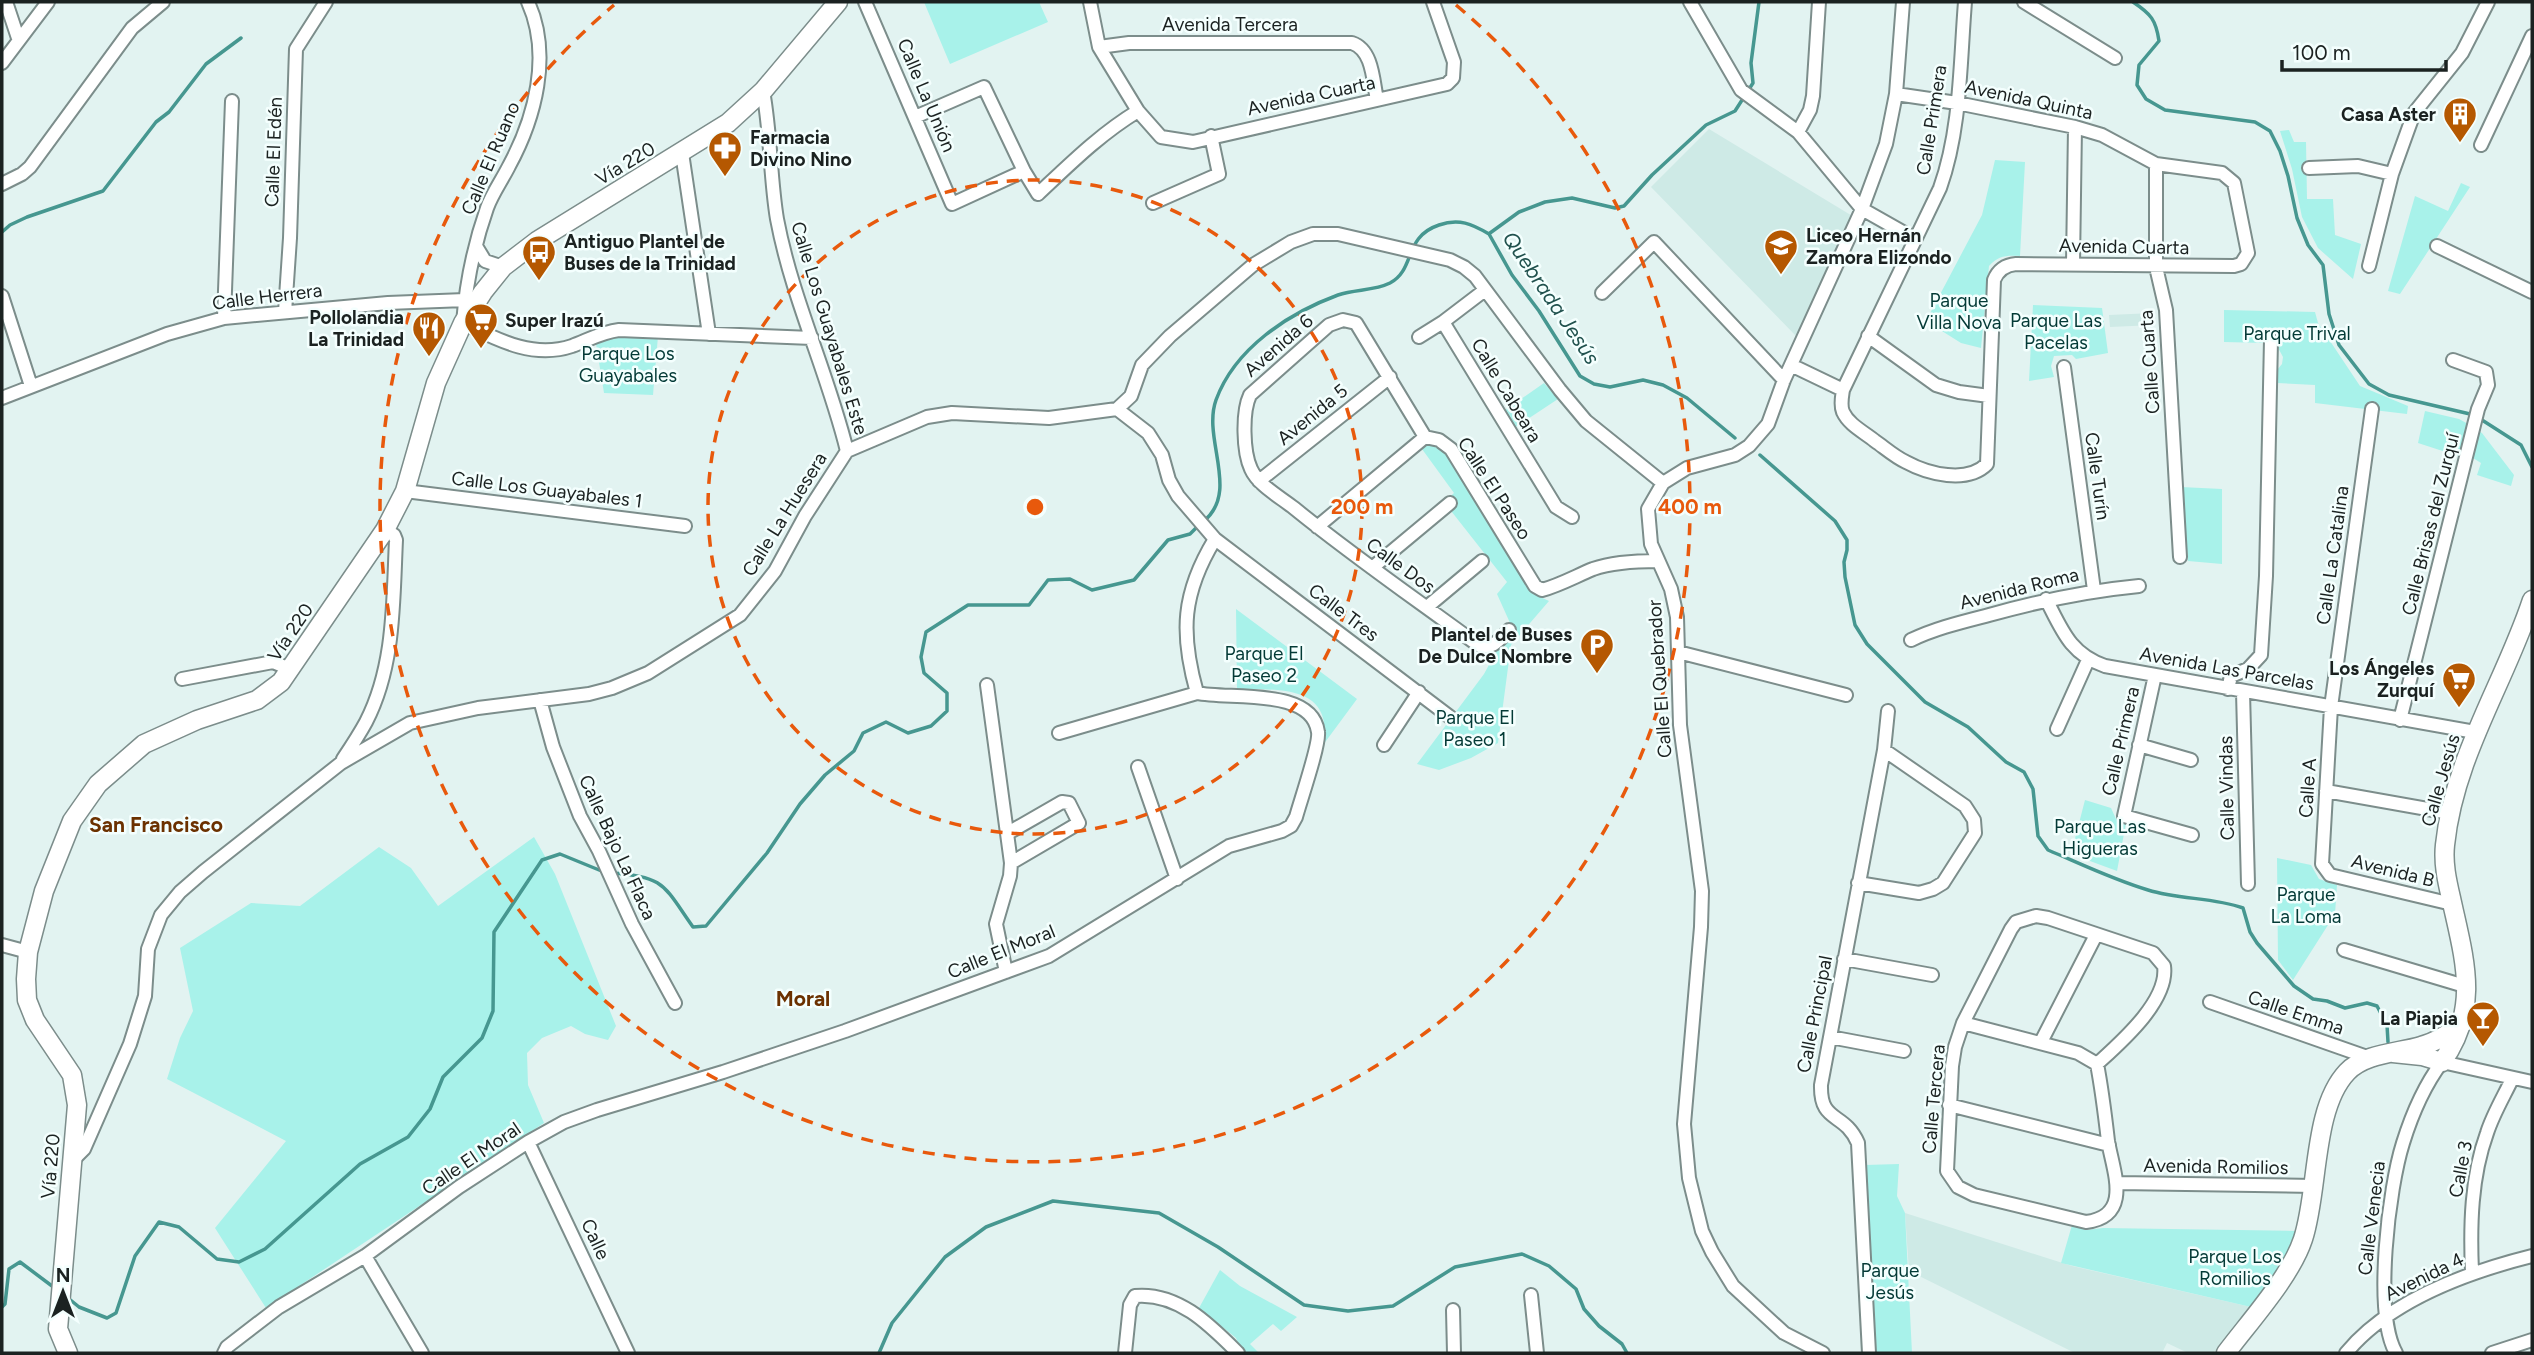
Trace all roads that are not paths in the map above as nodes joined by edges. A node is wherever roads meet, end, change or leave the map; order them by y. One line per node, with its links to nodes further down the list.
1 (6, 2): 17 (street)
2 (47, 2): 17 (street)
3 (163, 2): 37 (street)
4 (326, 2): 53 (street, Calle El Edén)
5 (528, 2): 41 (street, Calle El Ruano)
6 (838, 2): 21 (main road, Vía 220)
7 (865, 2): 27 (street, Calle La Unión)
8 (1090, 2): 18 (street)
9 (1433, 2): 23 (street, Avenida Cuarta)
10 (1690, 2): 29 (street)
11 (1819, 2): 29 (street)
12 (1903, 2): 22 (street)
13 (1965, 2): 25 (street, Calle Primera)
14 (2024, 2): 19 (street)
15 (2488, 2): 36 (street)
16 (2532, 36): 31 (street)
17 (18, 38): 20 (street)
18 (1100, 47): 23 (street, Avenida Tercera); 26 (street)
19 (2115, 58)
20 (2, 63)
21 (763, 91): 32 (main road, Vía 220); 60 (street, Calle Los Guayabales Este)
22 (1896, 94): 25 (street, Avenida Quinta); 39 (street)
23 (1377, 100): 30 (street, Avenida Cuarta)
24 (232, 101): 54 (street)
25 (1957, 103): 28 (street, Avenida Quinta); 40 (street, Calle Primera)
26 (1138, 111): 30 (street, Avenida Cuarta); 35 (street)
27 (915, 117): 35 (street); 35 (street, Calle La Unión)
28 (2075, 127): 33 (street, Avenida Quinta); 44 (street)
29 (1798, 132): 39 (street)
30 (1211, 136): 38 (street)
31 (2481, 145)
32 (682, 153): 46 (main road, Vía 220); 57 (street)
33 (2156, 164): 43 (street, Avenida Quinta); 47 (street, Calle Cuarta)
34 (2309, 168): 36 (street)
35 (1024, 171)
36 (2392, 174): 45 (street)
37 (2, 184)
38 (1153, 203)
39 (1862, 209): 40 (street); 63 (street)
40 (1915, 239): 58 (street, Calle Primera)
41 (476, 245): 46 (street, Calle El Ruano); 52 (street, Calle El Ruano)
42 (2437, 246): 49 (street)
43 (2245, 260): 47 (street, Avenida Cuarta)
44 (2073, 264): 47 (street, Avenida Cuarta); 69 (street, Avenida Cuarta)
45 (2369, 266)
46 (503, 267): 56 (main road, Vía 220)
47 (2156, 267): 84 (street, Calle Cuarta)
48 (1485, 290): 55 (street); 71 (street); 76 (street)
49 (2532, 292)
50 (1602, 293): 66 (street)
51 (2, 296): 67 (street)
52 (465, 300): 53 (street, Calle Herrera); 56 (street, Calle El Ruano)
53 (285, 312): 54 (street, Calle Herrera)
54 (224, 318): 67 (street, Calle Herrera)
55 (1443, 322): 59 (street); 79 (street, Calle Cabeara)
56 (463, 323): 57 (street); 77 (main road, Vía 220)
57 (709, 334): 60 (street)
58 (1868, 336): 68 (street, Calle Primera); 69 (street)
59 (1419, 337)
60 (812, 338): 74 (street, Calle Los Guayabales Este)
61 (2271, 340): 101 (street)
62 (2453, 360): 110 (street, Calle Brisas del Zurquí)
63 (1791, 365): 66 (street); 68 (street)
64 (2064, 367): 89 (street, Calle Turín)
65 (1390, 377): 73 (street); 75 (street, Avenida 5); 75 (street, Avenida 6)
66 (1784, 380): 76 (street)
67 (31, 386): 70 (street, Calle Herrera)
68 (1843, 390): 69 (street)
69 (1989, 396)
70 (2, 398)
71 (1117, 409): 74 (street, Calle La Huesera); 83 (street)
72 (2372, 409): 107 (street, Calle La Catalina)
73 (1425, 438): 81 (street); 86 (street, Calle El Paseo)
74 (847, 451): 106 (street, Calle La Huesera)
75 (1259, 481): 81 (street, Calle Dos)
76 (1663, 482): 86 (street, Calle El Quebrador)
77 (405, 491): 80 (street, Calle Los Guayabales 1); 82 (main road, Vía 220)
78 (1450, 503): 87 (street)
79 (1572, 517)
80 (685, 526)
81 (1317, 527): 87 (street, Calle Dos)
82 (385, 530): 97 (main road, Vía 220); 118 (street)
83 (1215, 539): 102 (street, Calle Tres); 104 (street)
84 (2180, 557)
85 (1482, 561): 92 (street)
86 (1658, 561): 95 (street, Calle El Quebrador)
87 (1372, 568): 92 (street, Calle Dos)
88 (2139, 586): 89 (street, Avenida Roma)
89 (2094, 590): 90 (street, Avenida Roma)
90 (2046, 599): 94 (street, Avenida Roma); 96 (street)
91 (2532, 600): 112 (main road, Calle Jesús)
92 (1427, 607): 93 (street, Calle Dos)
93 (1509, 630)
94 (1911, 640)
95 (1678, 652): 105 (street); 172 (street, Calle El Quebrador)
96 (2088, 660): 98 (street, Avenida Las Parcelas); 111 (street)
97 (290, 668): 99 (street); 133 (main road, Vía 220)
98 (2155, 675): 101 (street, Avenida Las Parcelas); 115 (street, Calle Primera)
99 (182, 679)
100 (987, 685): 122 (street)
101 (2228, 689): 103 (street, Avenida Las Parcelas)
102 (1419, 692): 109 (street, Calle Tres); 114 (street)
103 (2243, 692): 107 (street, Avenida Las Parcelas); 128 (street, Calle Vindas)
104 (1197, 693): 113 (street); 126 (street, Calle El Moral)
105 (1846, 695)
106 (540, 700): 118 (street, Calle La Huesera); 139 (street, Calle Bajo La Flaca)
107 (2331, 707): 110 (street, Avenida Las Parcelas); 120 (street, Calle A)
108 (1888, 710): 116 (street, Calle Principal)
109 (1450, 717)
110 (2400, 720): 112 (street, Avenida Las Parcelas)
111 (2057, 729)
112 (2475, 732): 121 (main road, Calle Jesús)
113 (1059, 733)
114 (1384, 745)
115 (2139, 746): 117 (street); 123 (street, Calle Primera)
116 (1884, 750): 127 (street, Calle Principal); 127 (street)
117 (2191, 760)
118 (341, 763): 154 (street, Calle La Huesera)
119 (1138, 767): 126 (street)
120 (2326, 791): 121 (street); 125 (street, Calle A)
121 (2450, 813): 129 (main road, Calle Jesús)
122 (1008, 833): 124 (street); 124 (street)
123 (2192, 835)
124 (1011, 863): 135 (street)
125 (2325, 871): 129 (street, Avenida B)
126 (1177, 878): 135 (street, Calle El Moral)
127 (1858, 883): 134 (street, Calle Principal)
128 (2248, 884)
129 (2452, 904): 137 (main road, Calle Jesús)
130 (2095, 935): 140 (street, Calle Tercera); 143 (street); 148 (street)
131 (2, 945): 133 (street)
132 (2344, 950): 137 (street)
133 (28, 952): 154 (main road, Vía 220)
134 (1844, 960): 136 (street); 142 (street, Calle Principal)
135 (1006, 972): 152 (street, Calle El Moral)
136 (1932, 975)
137 (2468, 987): 141 (main road, Calle Jesús)
138 (2210, 1002): 146 (street, Calle Emma)
139 (675, 1003)
140 (1963, 1023): 143 (street); 151 (street, Calle Tercera)
141 (2463, 1023): 145 (main road); 147 (main road, Calle Jesús)
142 (1830, 1037): 144 (street); 173 (street, Calle Principal)
143 (2041, 1042): 148 (street)
144 (1904, 1051)
145 (2393, 1053): 146 (main road); 147 (main road)
146 (2370, 1058): 156 (main road)
147 (2442, 1062): 149 (street); 162 (street, Calle Venecia)
148 (2097, 1064): 153 (street)
149 (2512, 1079): 150 (street); 159 (street, Calle 3)
150 (2532, 1082)
151 (1949, 1105): 153 (street); 155 (street, Calle Tercera)
152 (528, 1142): 157 (street, Calle El Moral); 167 (street, Calle)
153 (2109, 1145): 155 (street)
154 (72, 1161): 164 (main road, Vía 220)
155 (2118, 1184): 156 (street, Avenida Romilios)
156 (2314, 1186): 174 (main road)
157 (365, 1256): 165 (street, Calle El Moral); 166 (street)
158 (2532, 1256): 159 (street, Avenida 4)
159 (2472, 1272): 162 (street, Avenida 4)
160 (1531, 1295): 171 (street)
161 (1453, 1310): 170 (street)
162 (2385, 1316): 175 (street, Avenida 4); 176 (street, Calle Venecia)
163 (2532, 1339): 177 (street)
164 (68, 1353)
165 (224, 1353)
166 (422, 1353)
167 (628, 1353)
168 (1125, 1353): 169 (street)
169 (1238, 1353)
170 (1454, 1353)
171 (1537, 1353)
172 (1823, 1353)
173 (1869, 1353)
174 (2226, 1353)
175 (2346, 1353)
176 (2396, 1353)
177 (2492, 1353)

